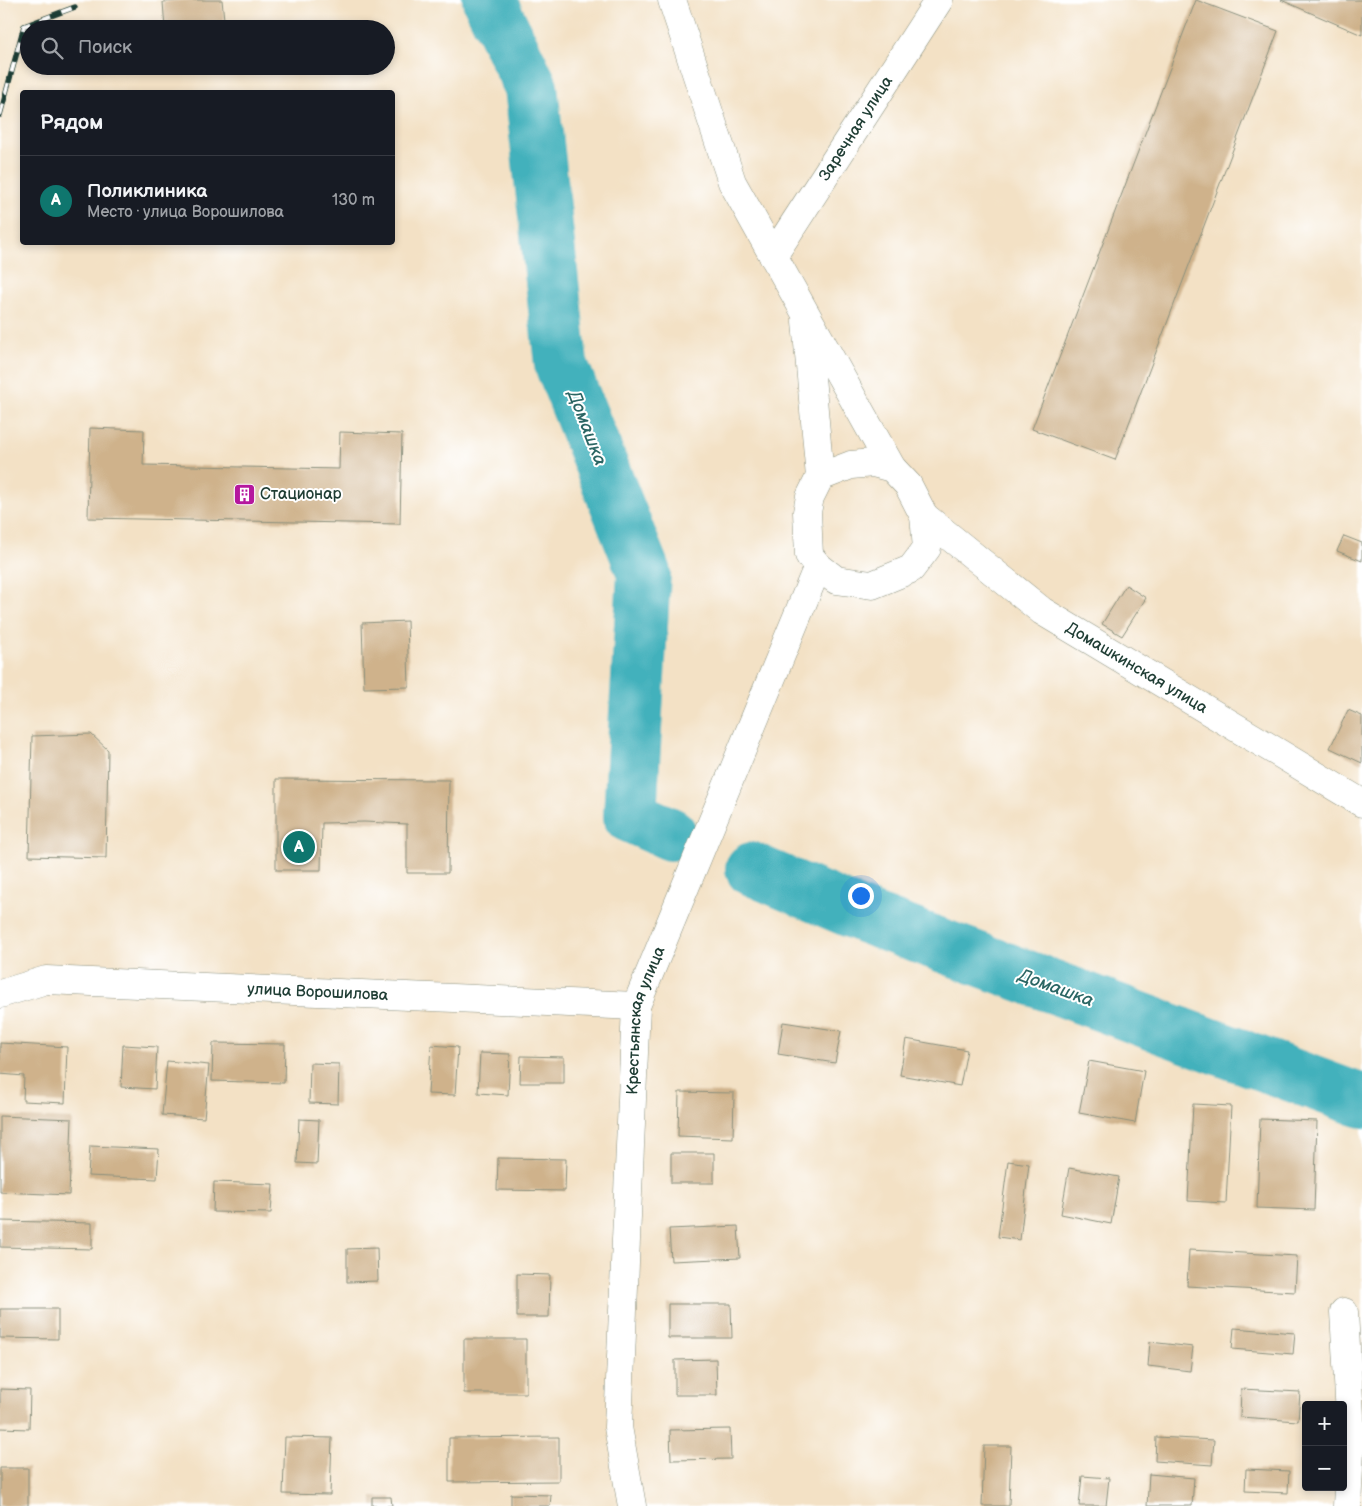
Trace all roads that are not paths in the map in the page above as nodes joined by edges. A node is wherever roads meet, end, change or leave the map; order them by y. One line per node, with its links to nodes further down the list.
1 (672, 0): 3 (street)
2 (939, 0): 3 (street, Заречная улица)
3 (773, 256): 4 (street)
4 (805, 312): 5 (street); 6 (street)
5 (892, 468): 6 (street); 7 (street)
6 (820, 477): 8 (street)
7 (924, 516): 8 (street); 9 (street, Домашкинская улица)
8 (818, 566): 11 (street, Крестьянская улица)
9 (1362, 803)
10 (0, 994): 11 (street, улица Ворошилова)
11 (636, 1006): 13 (street, Крестьянская улица)
12 (1344, 1312): 14 (street)
13 (632, 1506)
14 (1348, 1506)

